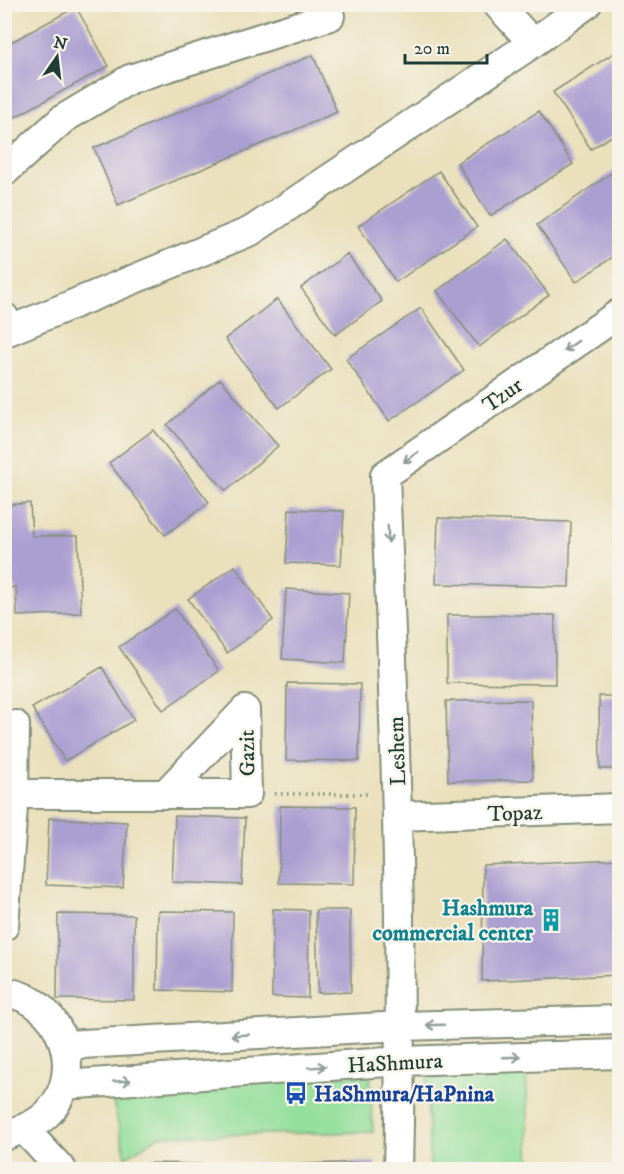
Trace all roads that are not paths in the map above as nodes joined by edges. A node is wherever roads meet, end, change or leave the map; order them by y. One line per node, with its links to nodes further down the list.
1 (497, 4): 4 (street)
2 (587, 4): 4 (street)
3 (330, 16): 5 (street)
4 (533, 43): 7 (street)
5 (4, 172)
6 (620, 313): 8 (street, Tzur, one-way to 8)
7 (6, 326)
8 (385, 475): 12 (street, Leshem, one-way to 12)
9 (15, 725): 11 (street)
10 (167, 792): 10 (street, Gazit); 11 (street, Gazit)
11 (14, 794): 14 (street)
12 (402, 808): 13 (street, Topaz); 17 (street, Leshem)
13 (620, 808)
14 (4, 926)
15 (4, 992): 18 (street)
16 (620, 1020): 17 (street, HaShmura, one-way to 17)
17 (401, 1026): 18 (street, HaShmura, one-way to 18); 19 (street, Leshem)
18 (65, 1046): 21 (street)
19 (401, 1061): 20 (street, HaShmura, one-way to 20); 21 (street, HaShmura, one-way to 19); 24 (street, Leshem)
20 (619, 1067)
21 (64, 1085): 22 (street)
22 (14, 1132): 23 (street)
23 (62, 1170)
24 (398, 1170)

